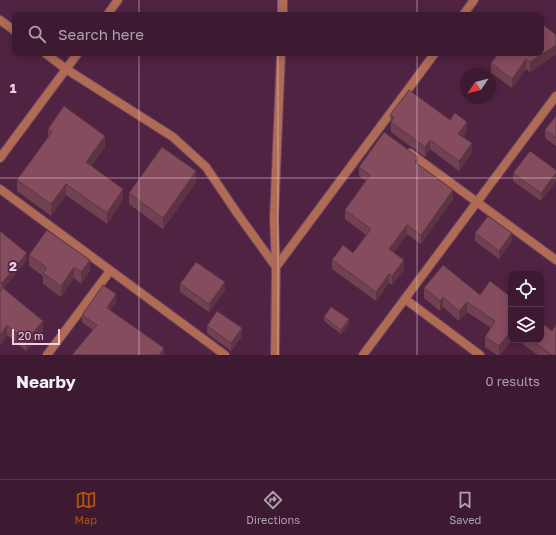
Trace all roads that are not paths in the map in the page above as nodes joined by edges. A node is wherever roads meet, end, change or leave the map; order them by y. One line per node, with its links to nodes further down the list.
1 (118, 0): 4 (street)
2 (283, 0): 5 (street)
3 (474, 0): 6 (street)
4 (109, 12)
5 (283, 12)
6 (465, 12)
7 (0, 20): 8 (street)
8 (12, 29)
9 (49, 56): 13 (street)
10 (76, 56): 13 (street)
11 (281, 56): 20 (street)
12 (433, 56): 20 (street)
13 (66, 69): 16 (street); 20 (street)
14 (556, 96): 18 (street)
15 (403, 148): 18 (street)
16 (0, 158)
17 (0, 189): 21 (street)
18 (477, 202): 19 (street); 22 (street)
19 (556, 260)
20 (276, 267): 26 (street)
21 (110, 270): 23 (street); 24 (street)
22 (405, 299): 27 (street); 28 (street)
23 (216, 352): 25 (street)
24 (47, 355)
25 (225, 355)
26 (275, 355)
27 (363, 355)
28 (480, 355)

